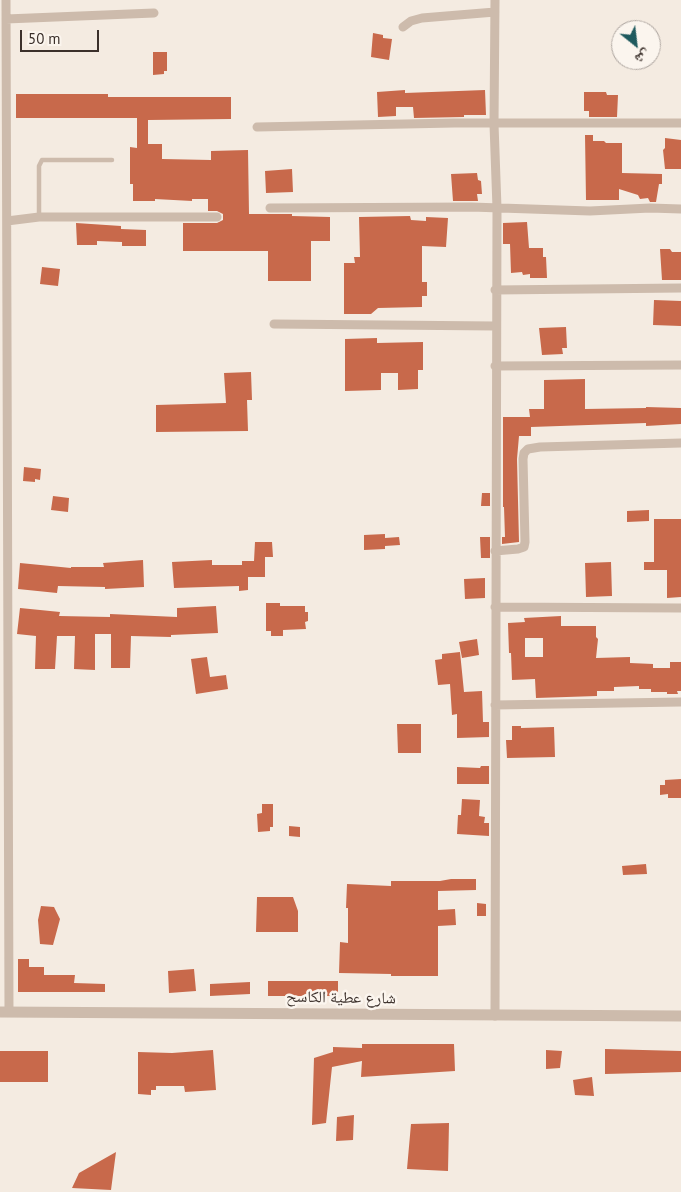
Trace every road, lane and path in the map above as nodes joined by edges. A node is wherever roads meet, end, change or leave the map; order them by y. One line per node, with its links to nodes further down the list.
1 (6, 0): 5 (street)
2 (495, 0): 3 (street)
3 (495, 12): 6 (street); 8 (street)
4 (154, 13): 5 (street)
5 (6, 19): 16 (street)
6 (402, 27)
7 (681, 123): 8 (street)
8 (494, 124): 9 (street); 12 (street)
9 (257, 127)
10 (112, 160): 14 (lane)
11 (270, 208): 12 (street)
12 (497, 208): 13 (street); 18 (street)
13 (681, 209)
14 (39, 217): 15 (street); 16 (street)
15 (217, 217)
16 (7, 221): 29 (street)
17 (681, 288): 18 (street)
18 (495, 290): 20 (street)
19 (274, 324): 20 (street)
20 (495, 326): 22 (street)
21 (681, 365): 22 (street)
22 (495, 366): 24 (street)
23 (681, 443): 24 (street)
24 (495, 550): 25 (street)
25 (495, 607): 26 (street); 28 (street)
26 (681, 608)
27 (681, 702): 28 (street)
28 (495, 705): 31 (street)
29 (4, 716): 30 (street)
30 (4, 1012): 31 (street, شارع عطية الكاسح)
31 (495, 1016): 32 (street, شارع عطية الكاسح)
32 (681, 1016)

